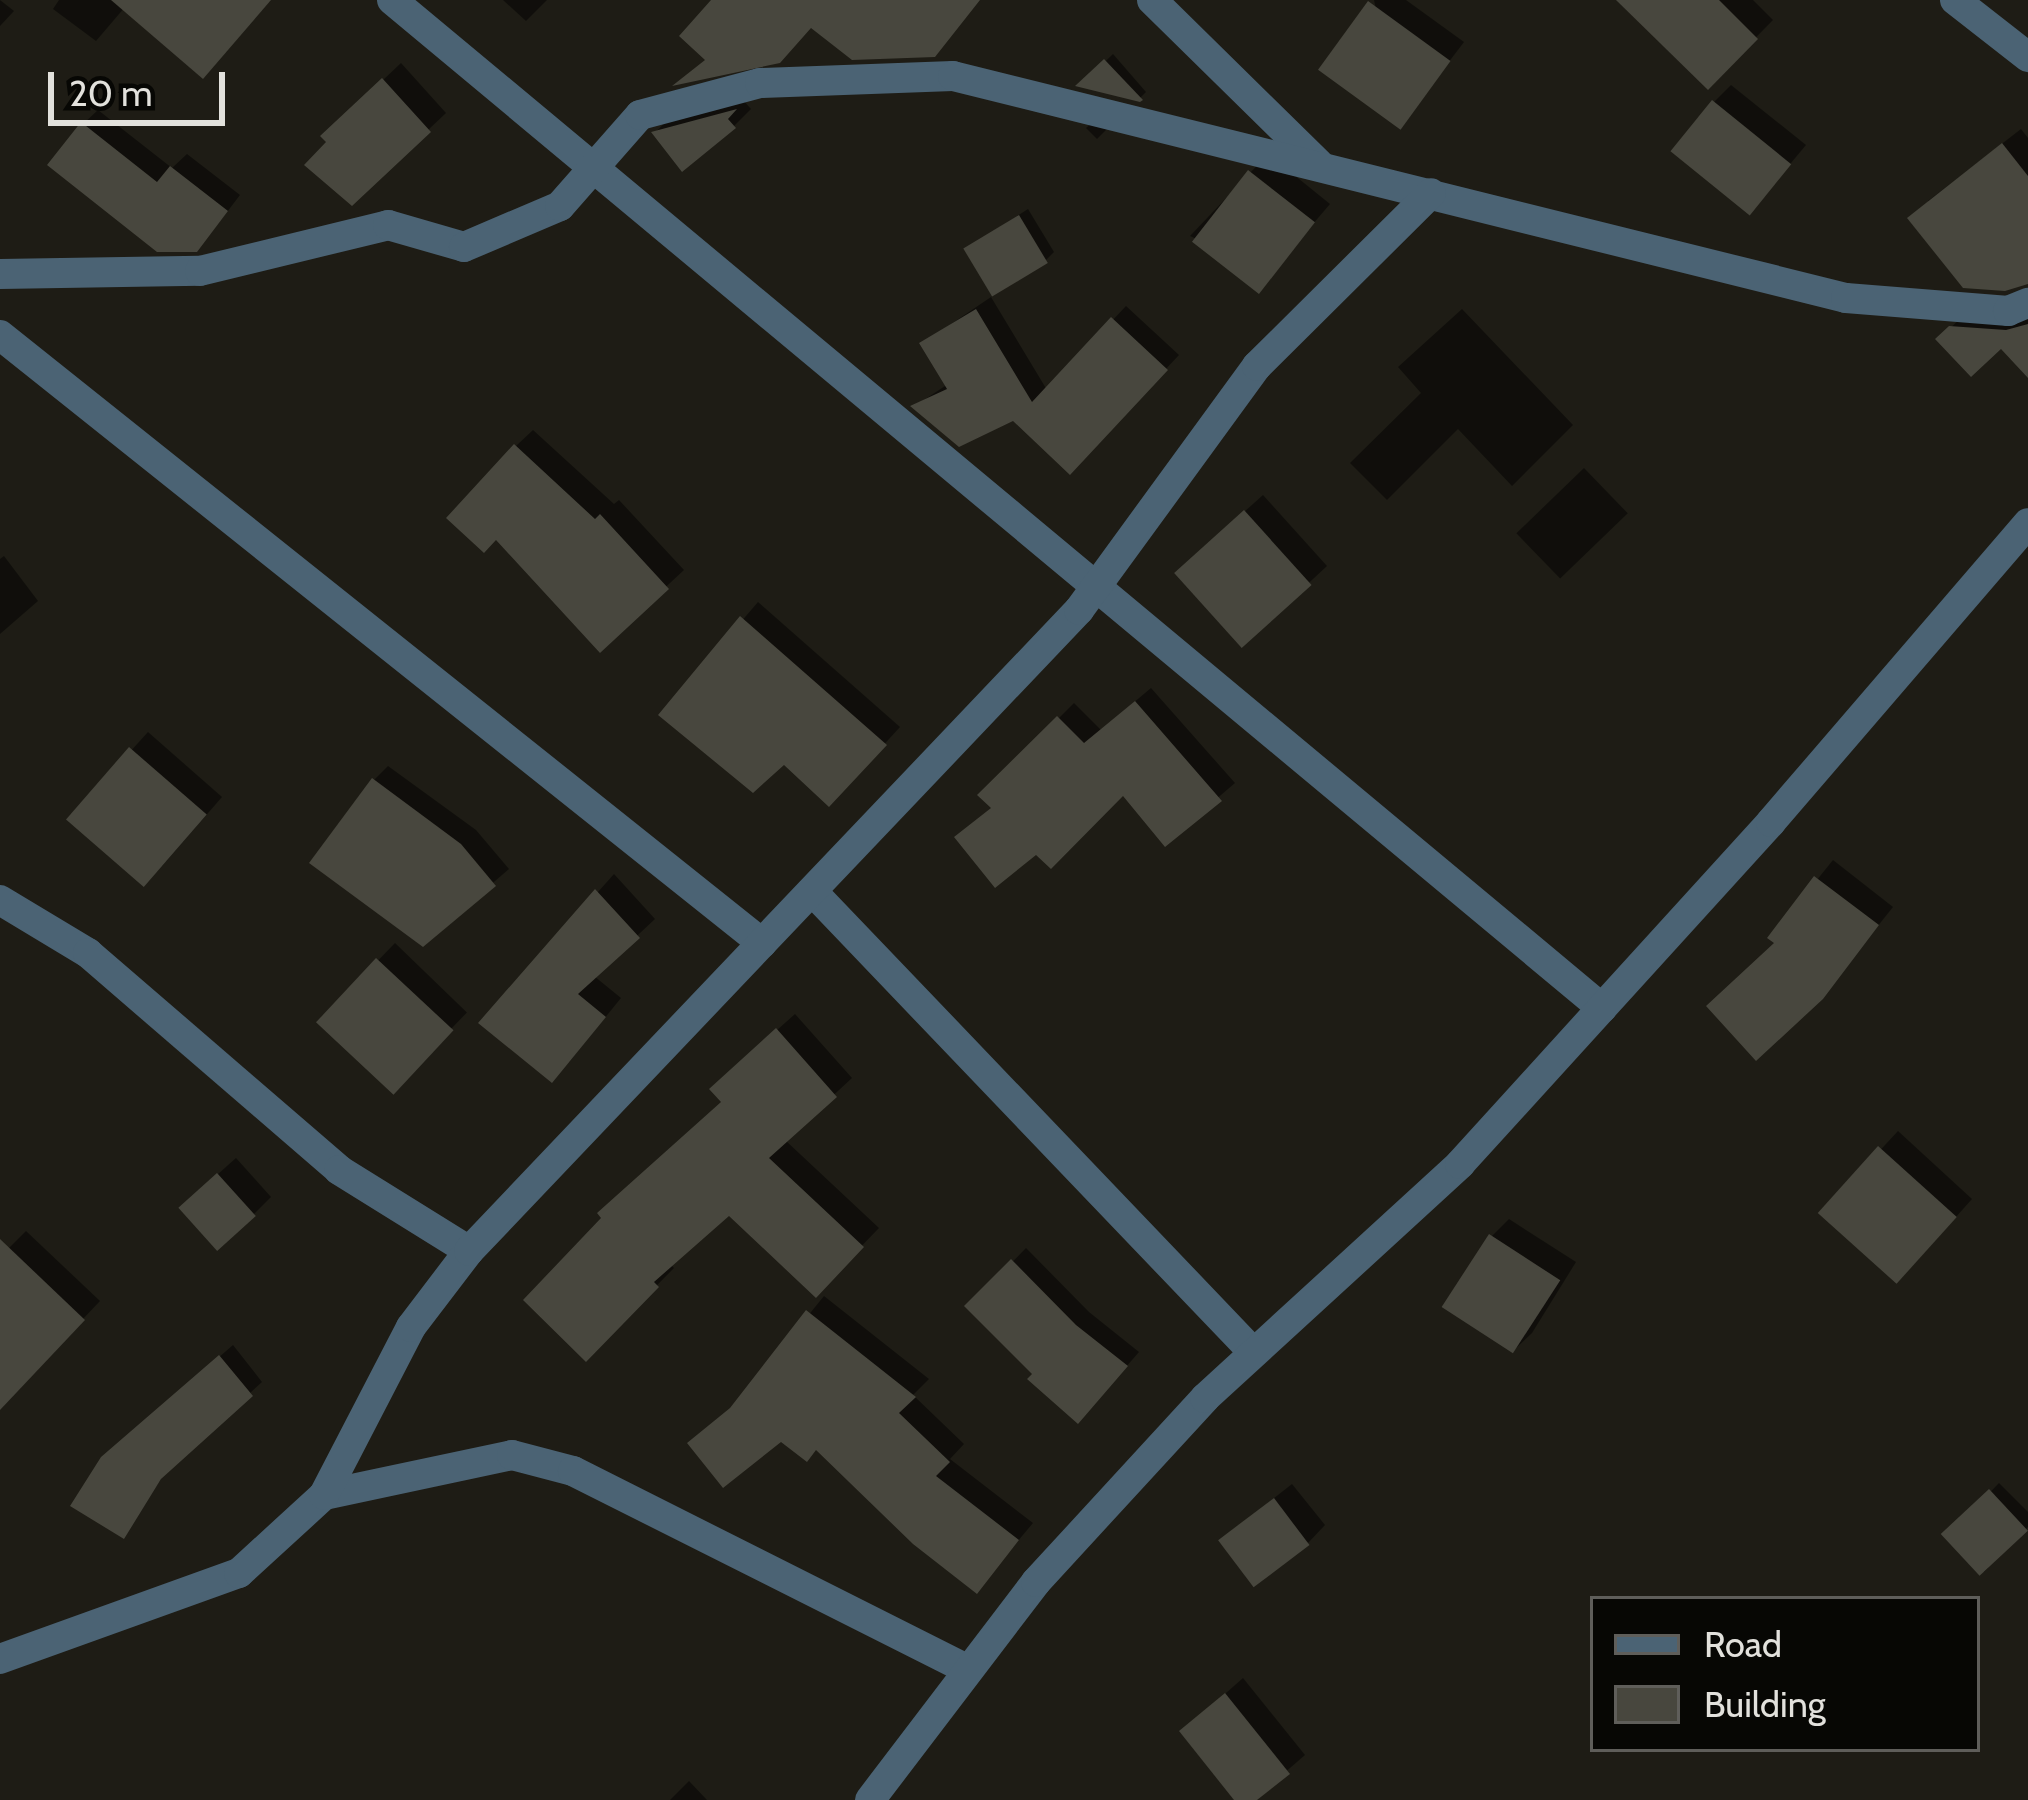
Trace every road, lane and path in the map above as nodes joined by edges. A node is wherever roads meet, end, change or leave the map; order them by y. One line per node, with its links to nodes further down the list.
1 (392, 0): 6 (street)
2 (1152, 0): 5 (street)
3 (1955, 0): 4 (street)
4 (2028, 57)
5 (1322, 166): 6 (street); 7 (street)
6 (593, 168): 8 (street); 12 (street)
7 (1431, 194): 9 (street); 12 (street)
8 (0, 274)
9 (2028, 303)
10 (0, 334): 15 (street)
11 (2028, 523): 16 (street)
12 (1096, 587): 13 (street); 16 (street)
13 (812, 891): 15 (street); 18 (street)
14 (0, 900): 17 (street)
15 (762, 943): 17 (street)
16 (1602, 1008): 18 (street)
17 (469, 1251): 19 (street)
18 (1254, 1353): 21 (street)
19 (324, 1495): 20 (street); 21 (street)
20 (0, 1659)
21 (968, 1670): 22 (street)
22 (870, 1800)

